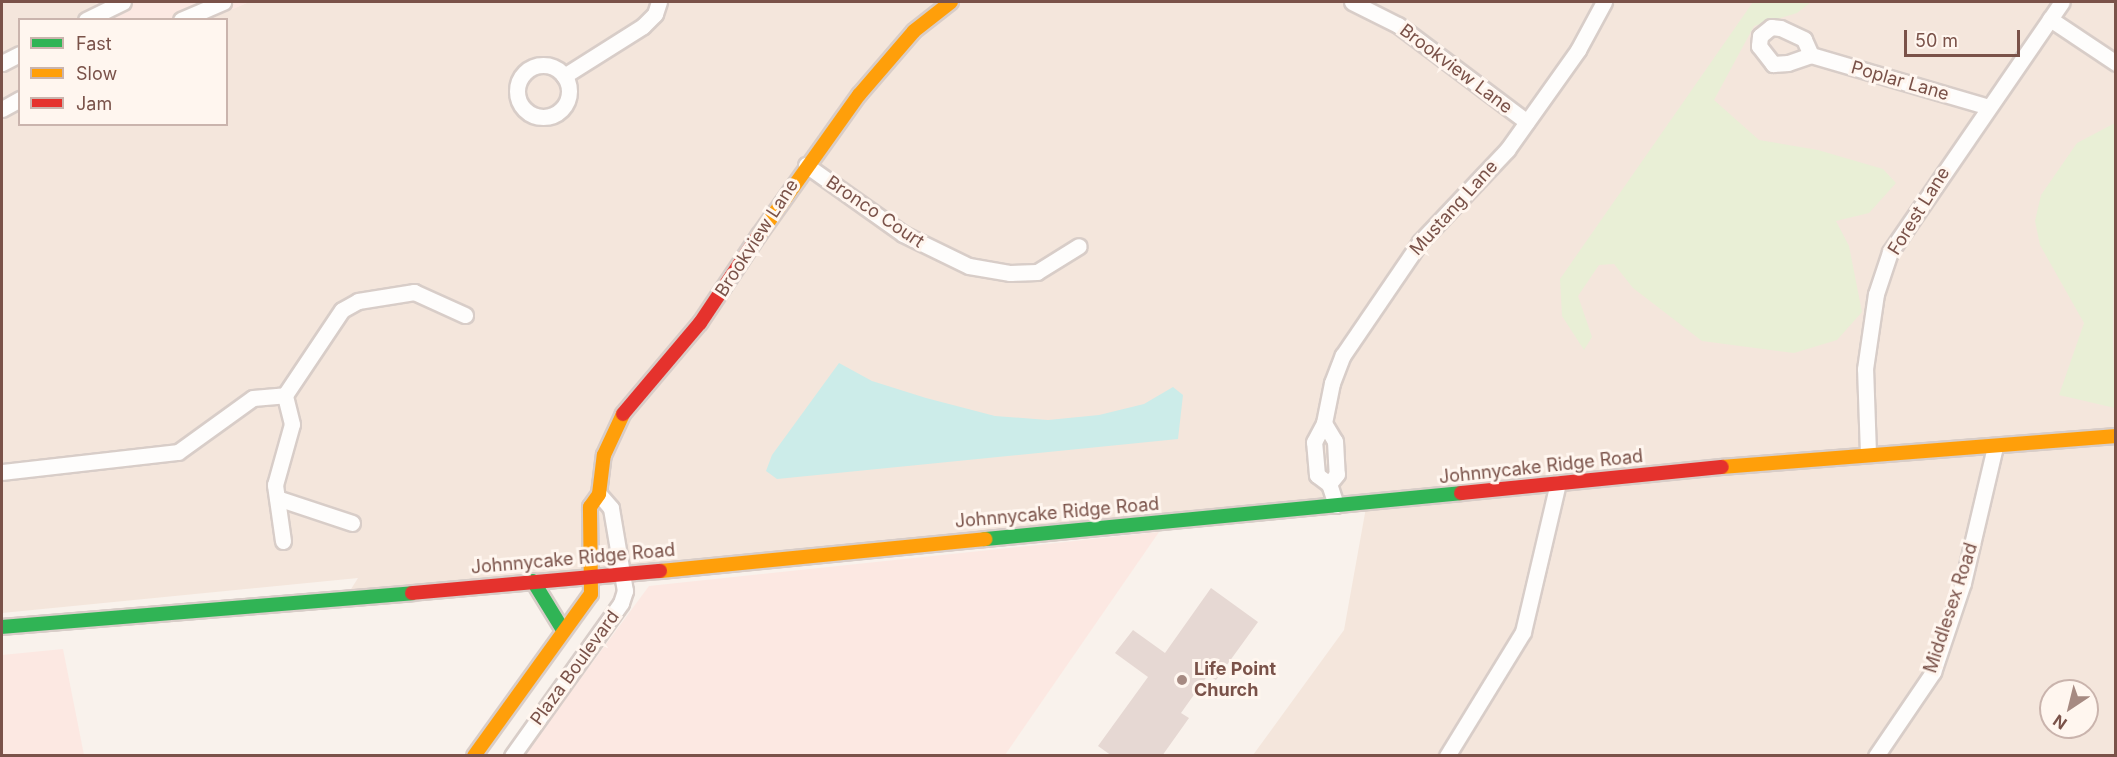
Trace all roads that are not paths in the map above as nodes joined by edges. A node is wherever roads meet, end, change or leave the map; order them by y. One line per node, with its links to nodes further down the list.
1 (223, 2): 9 (street)
2 (658, 2): 15 (street)
3 (951, 2): 20 (main road, Brookview Lane)
4 (1352, 2): 19 (street, Brookview Lane)
5 (1604, 2): 19 (street, Mustang Lane)
6 (2062, 2): 10 (street, Forest Lane)
7 (115, 7): 8 (street)
8 (90, 18)
9 (186, 18)
10 (2050, 19): 14 (street); 17 (street, Forest Lane)
11 (18, 55): 13 (street)
12 (1811, 55): 17 (street, Poplar Lane)
13 (2, 63)
14 (2115, 63)
15 (564, 76)
16 (18, 100): 18 (street)
17 (1989, 107): 26 (street, Forest Lane)
18 (2, 110)
19 (1527, 122): 31 (street, Mustang Lane)
20 (806, 165): 21 (street, Bronco Court); 29 (main road, Brookview Lane)
21 (1079, 246)
22 (465, 315): 23 (street)
23 (285, 395): 27 (street); 30 (street)
24 (2115, 436): 25 (main road, Johnnycake Ridge Road)
25 (1995, 447): 26 (main road, Johnnycake Ridge Road); 42 (street, Middlesex Road)
26 (1868, 453): 28 (main road, Johnnycake Ridge Road)
27 (2, 472)
28 (1558, 483): 31 (main road, Johnnycake Ridge Road); 41 (street)
29 (598, 494): 34 (street); 35 (main road, Brookview Lane)
30 (277, 498): 32 (street); 33 (street)
31 (1336, 505): 34 (main road, Johnnycake Ridge Road)
32 (352, 524)
33 (283, 541)
34 (622, 575): 35 (main road, Johnnycake Ridge Road); 40 (street, Plaza Boulevard)
35 (592, 578): 36 (main road, Johnnycake Ridge Road); 38 (main road, Plaza Boulevard)
36 (533, 581): 37 (main road, Johnnycake Ridge Road); 38 (main road)
37 (2, 627)
38 (563, 630): 39 (main road, Plaza Boulevard)
39 (474, 756)
40 (512, 756)
41 (1447, 756)
42 (1876, 756)

